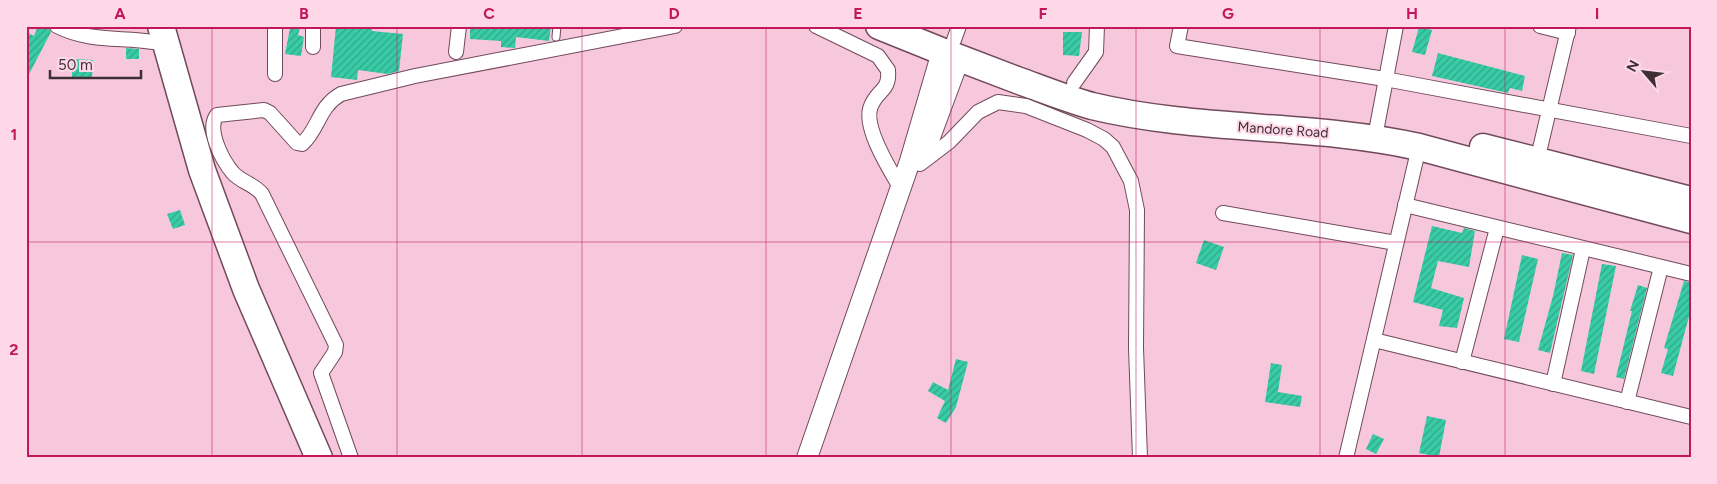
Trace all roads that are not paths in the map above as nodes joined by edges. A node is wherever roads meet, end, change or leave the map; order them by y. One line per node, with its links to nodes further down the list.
1 (57, 26): 15 (street)
2 (275, 26): 20 (street)
3 (313, 26): 18 (street)
4 (459, 26): 19 (street)
5 (557, 26): 16 (lane)
6 (675, 26): 47 (street)
7 (816, 26): 30 (street)
8 (880, 26): 17 (highway, Mandore Road)
9 (918, 26): 17 (highway, Mandore Road)
10 (1097, 26): 22 (street)
11 (1181, 26): 21 (street)
12 (1396, 26): 21 (street)
13 (1540, 26): 14 (street)
14 (1568, 30): 23 (street)
15 (154, 32): 45 (highway); 46 (highway)
16 (556, 37)
17 (954, 44): 22 (highway, Mandore Road); 24 (highway, Mandore Road); 25 (street)
18 (313, 47)
19 (456, 52)
20 (275, 74)
21 (1385, 79): 23 (street); 24 (street)
22 (1074, 83): 24 (highway, Mandore Road)
23 (1548, 110): 26 (street); 28 (street)
24 (1377, 129): 27 (highway, Mandore Road); 28 (highway, Mandore Road)
25 (925, 131): 29 (street); 30 (street)
26 (1691, 136)
27 (1419, 147): 32 (street); 34 (highway, Mandore Road)
28 (1537, 160): 31 (highway, Mandore Road)
29 (920, 164): 49 (street); 50 (street)
30 (900, 187): 48 (street)
31 (1691, 200)
32 (1405, 205): 35 (street); 36 (street)
33 (1223, 213): 36 (street)
34 (1691, 220)
35 (1496, 228): 37 (street); 41 (street)
36 (1396, 243): 40 (street)
37 (1583, 249): 38 (street); 42 (street)
38 (1661, 268): 39 (street); 43 (street)
39 (1691, 274)
40 (1374, 340): 41 (street); 51 (street)
41 (1462, 362): 42 (street)
42 (1553, 384): 43 (street)
43 (1627, 402): 44 (street)
44 (1691, 417)
45 (306, 458)
46 (319, 458)
47 (351, 458)
48 (806, 458)
49 (819, 458)
50 (1140, 458)
51 (1346, 458)

